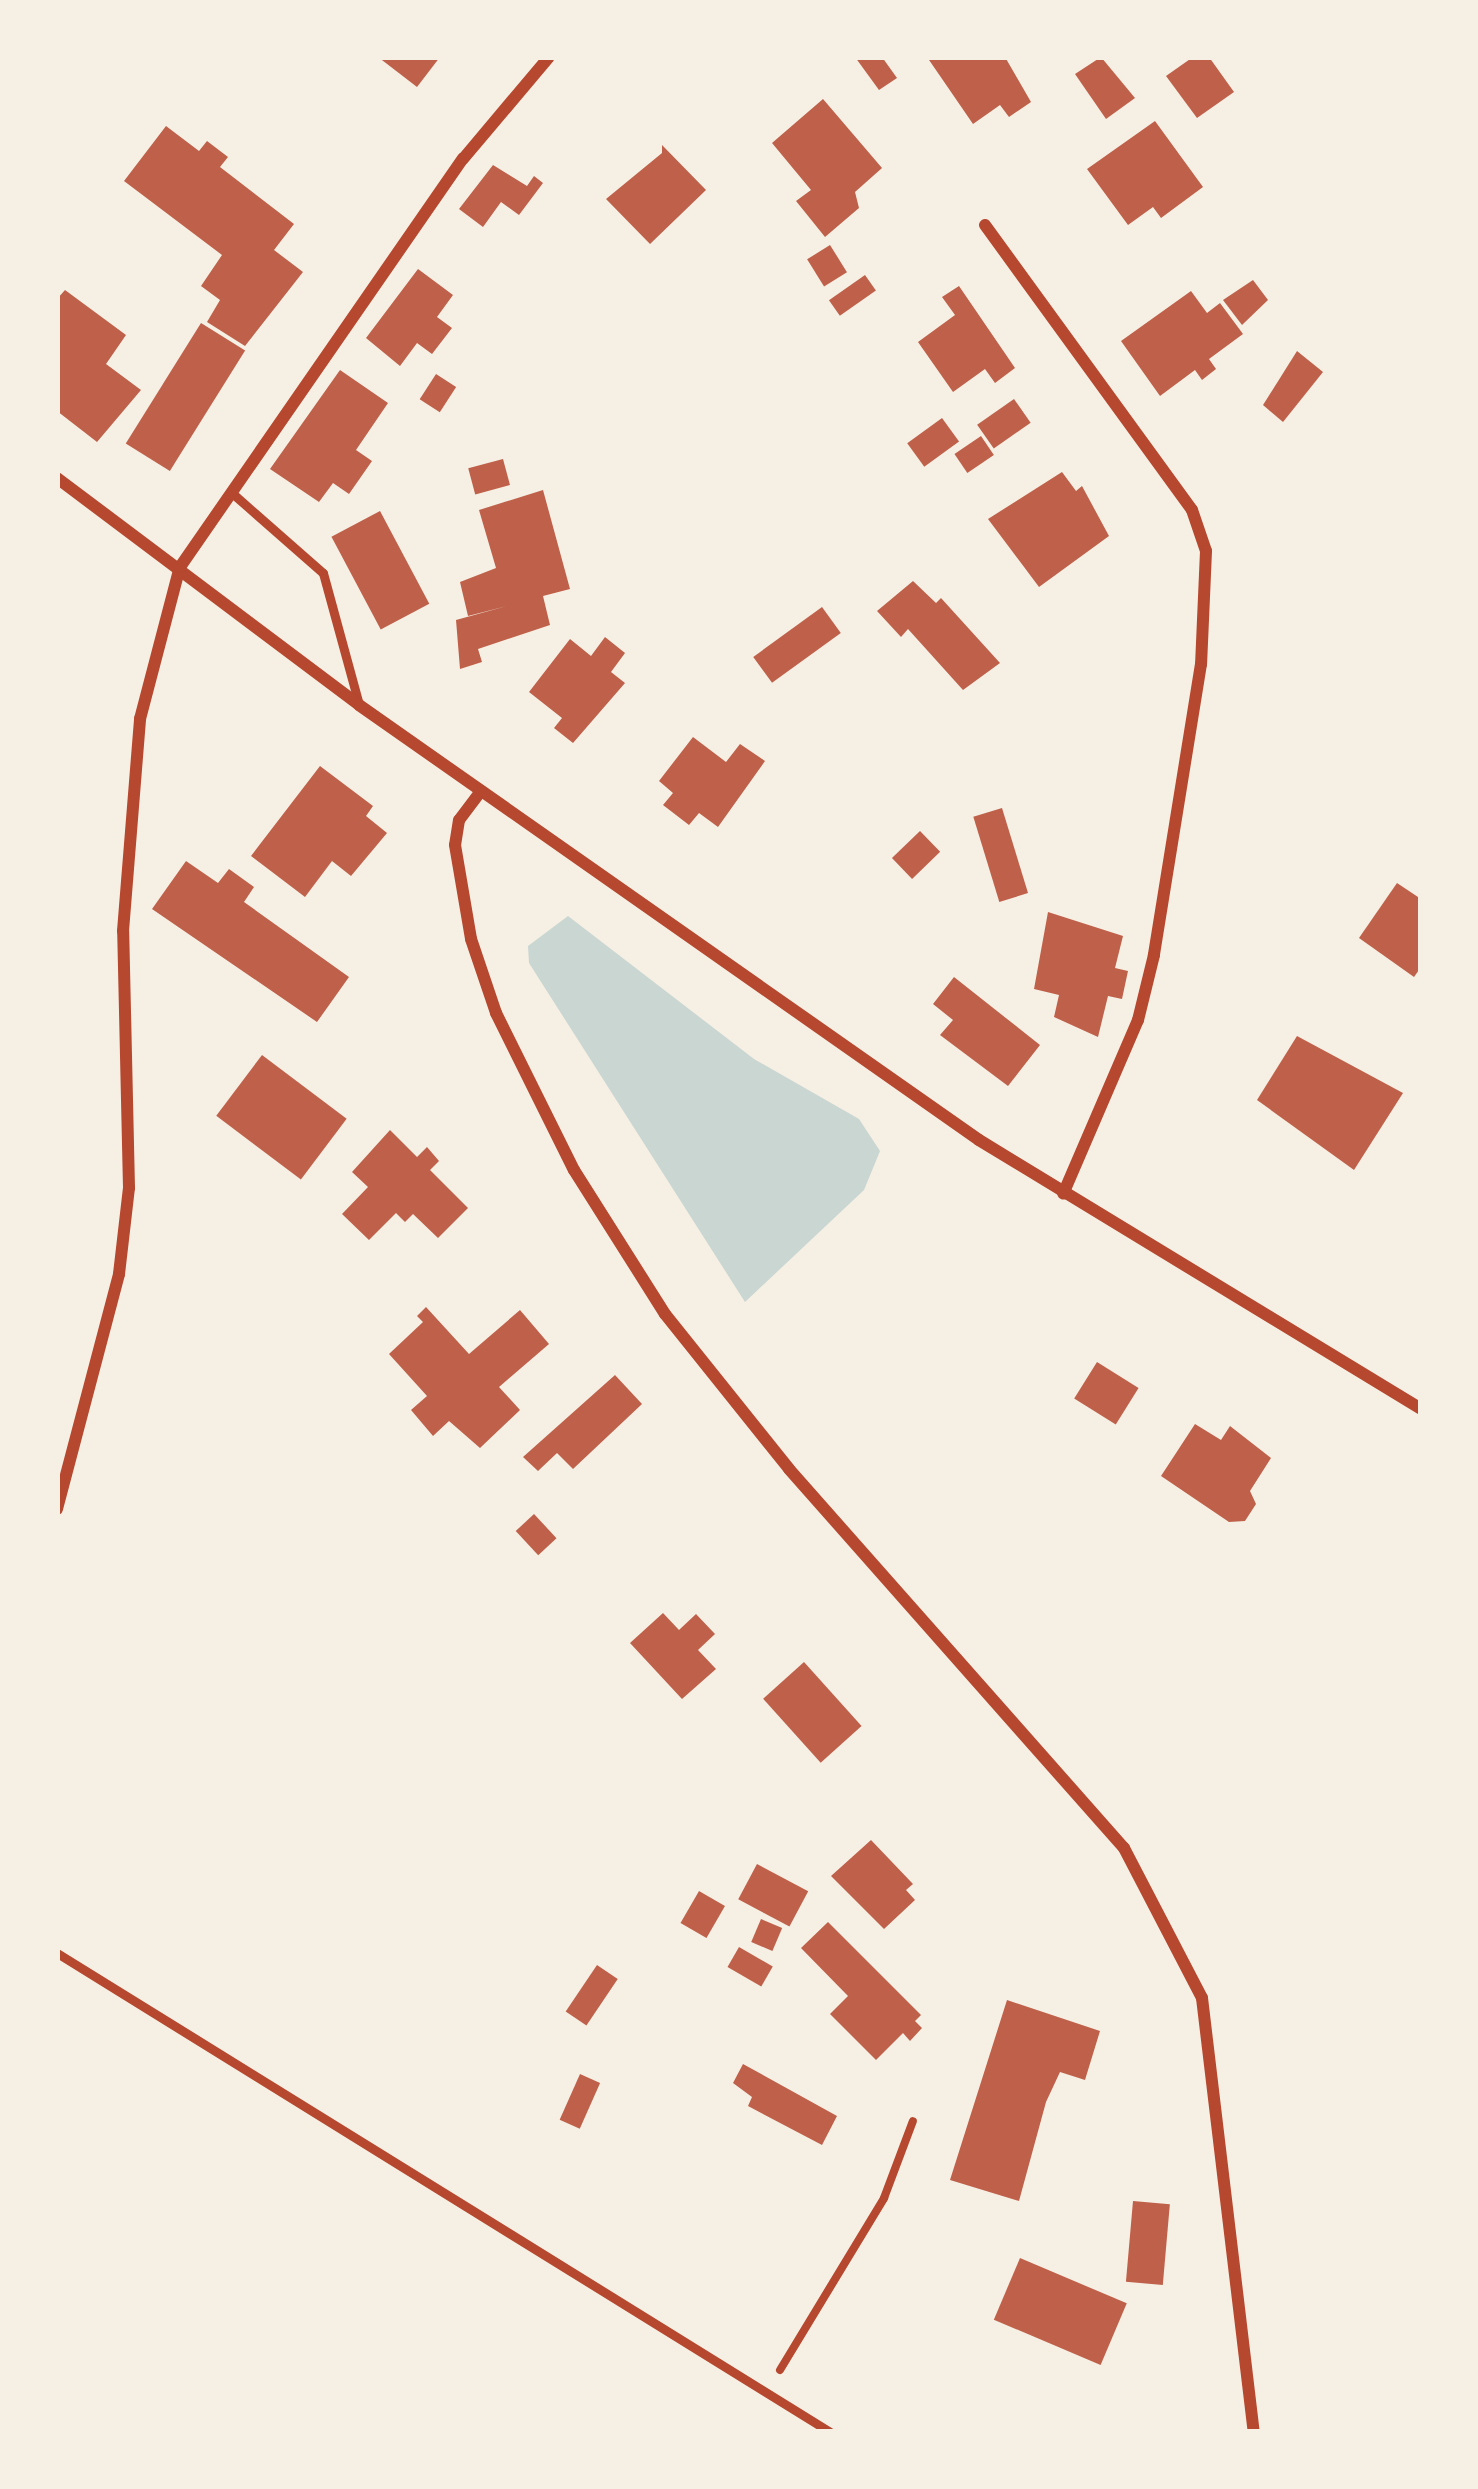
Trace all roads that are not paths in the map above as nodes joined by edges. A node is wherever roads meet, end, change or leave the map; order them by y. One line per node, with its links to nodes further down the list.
1 (549, 57): 4 (street)
2 (985, 225): 8 (street)
3 (57, 478): 5 (street)
4 (232, 494): 5 (street); 6 (lane)
5 (180, 567): 6 (street); 10 (street)
6 (359, 704): 7 (street)
7 (481, 791): 8 (street); 13 (street)
8 (1064, 1194): 9 (street)
9 (1421, 1409)
10 (57, 1509)
11 (57, 1953): 12 (lane)
12 (830, 2432)
13 (1254, 2432)

